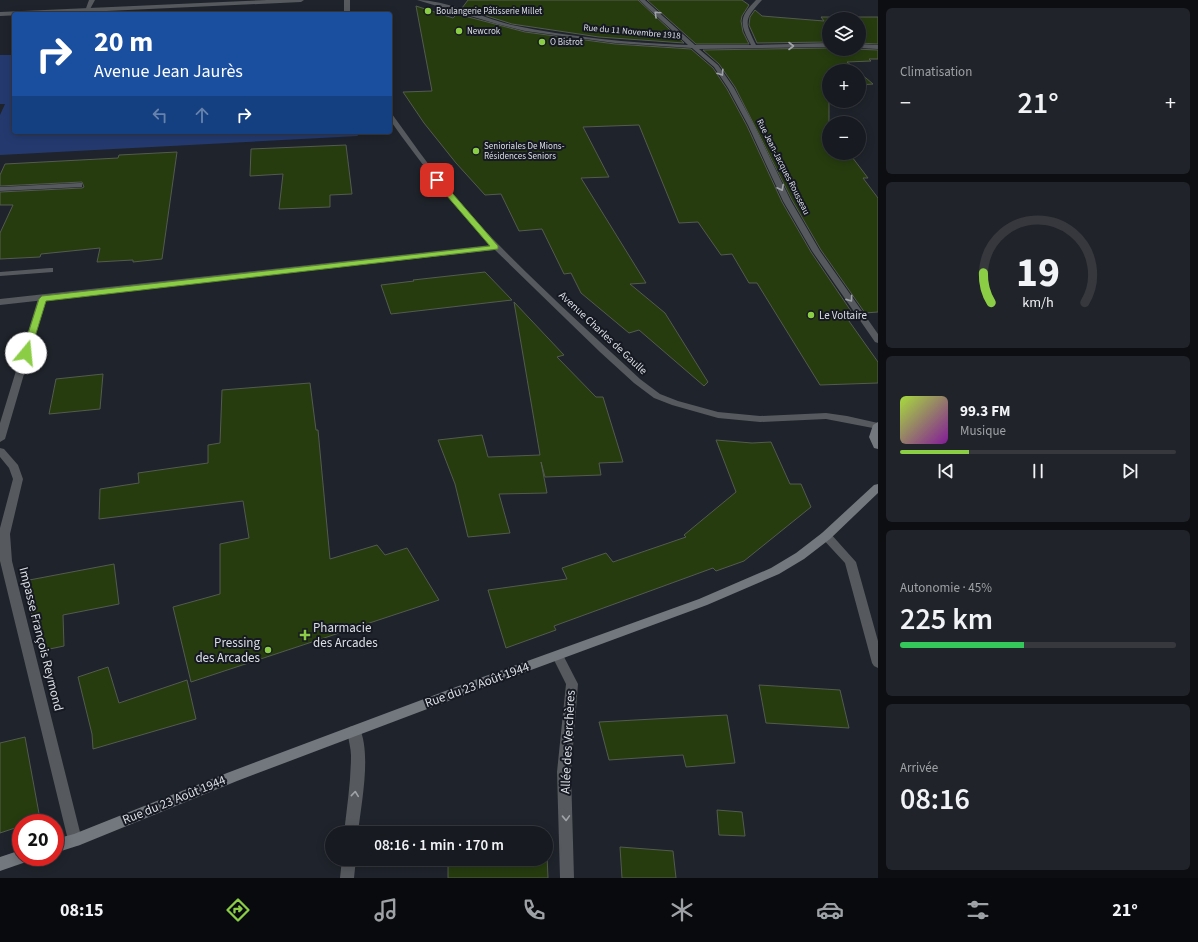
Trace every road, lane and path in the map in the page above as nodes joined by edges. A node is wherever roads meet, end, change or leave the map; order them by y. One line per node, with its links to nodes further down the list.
1 (92, 0): 9 (street)
2 (302, 0): 9 (street)
3 (347, 0): 11 (street)
4 (420, 0): 8 (street, Rue du 11 Novembre 1918)
5 (443, 0): 8 (street)
6 (642, 0): 17 (street, Rue Jean-Jacques Rousseau, one-way to 6)
7 (759, 0): 15 (street)
8 (437, 4): 17 (street, Rue du 11 Novembre 1918)
9 (87, 10): 10 (street)
10 (44, 12)
11 (347, 12)
12 (12, 13): 13 (street)
13 (0, 14)
14 (822, 45): 15 (street, Rue du 11 Novembre 1918, one-way to 14)
15 (754, 46): 17 (street, Rue du 11 Novembre 1918)
16 (866, 46): 18 (street)
17 (693, 47): 27 (street, Rue Jean-Jacques Rousseau, one-way to 27)
18 (878, 47)
19 (392, 119): 22 (street, Avenue Charles de Gaulle)
20 (79, 185): 21 (street)
21 (0, 189)
22 (496, 247): 25 (street); 28 (street, Avenue Charles de Gaulle)
23 (50, 270): 24 (street)
24 (0, 274)
25 (42, 299): 26 (street); 29 (street)
26 (0, 302)
27 (878, 340)
28 (877, 425): 30 (main road)
29 (0, 439)
30 (878, 446)
31 (0, 451): 38 (street, Impasse François Reymond)
32 (878, 487): 33 (main road, Rue du 23 Août 1944)
33 (826, 536): 34 (main road, Rue du 23 Août 1944); 35 (street)
34 (558, 656): 36 (main road, Rue du 23 Août 1944); 44 (street, Allée des Verchères, one-way to 44)
35 (878, 663)
36 (354, 731): 37 (street, one-way to 36); 38 (main road, Rue du 23 Août 1944)
37 (352, 826)
38 (75, 840): 39 (main road, Rue du 23 Août 1944)
39 (64, 843)
40 (12, 860): 41 (main road)
41 (0, 864)
42 (348, 866): 43 (street)
43 (347, 878)
44 (567, 878)

